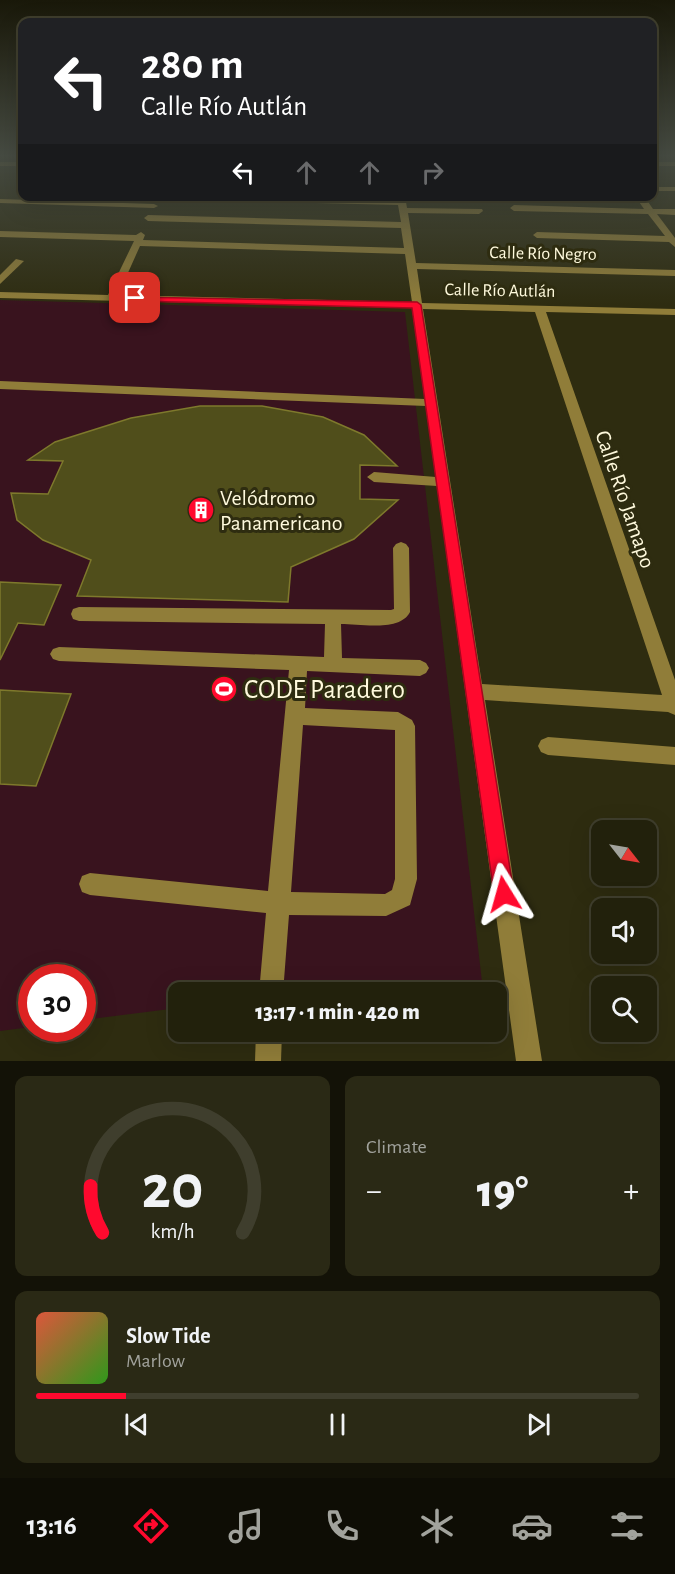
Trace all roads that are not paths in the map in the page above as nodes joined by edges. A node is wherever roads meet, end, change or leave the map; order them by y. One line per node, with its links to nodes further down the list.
1 (154, 206): 9 (street)
2 (402, 206): 10 (street)
3 (426, 206): 6 (street)
4 (646, 206): 7 (street)
5 (514, 208): 7 (street)
6 (479, 211)
7 (651, 212): 8 (street); 14 (street)
8 (675, 212)
9 (148, 218): 10 (street); 13 (street)
10 (405, 225): 15 (street)
11 (0, 234): 13 (street)
12 (537, 235): 14 (street)
13 (138, 240): 15 (street); 21 (street)
14 (673, 242)
15 (409, 251): 17 (street)
16 (19, 261): 19 (street)
17 (411, 266): 18 (street, Calle Río Negro); 22 (street)
18 (675, 273)
19 (0, 281)
20 (0, 295): 21 (street, Calle Río Autlán)
21 (111, 298): 22 (street, Calle Río Autlán)
22 (417, 305): 23 (street, Calle Río Autlán); 26 (street)
23 (539, 308): 24 (street, Calle Río Autlán); 37 (street, Calle Río Jamapo)
24 (675, 312)
25 (0, 385): 26 (street)
26 (431, 403): 28 (street)
27 (374, 477): 28 (street)
28 (443, 482): 36 (street)
29 (401, 548): 31 (street)
30 (79, 614): 31 (street)
31 (333, 617): 34 (street)
32 (59, 654): 33 (street)
33 (299, 663): 34 (street); 38 (street)
34 (333, 664): 35 (street)
35 (420, 668)
36 (474, 691): 37 (street); 46 (street)
37 (675, 705)
38 (294, 716): 42 (street); 42 (street)
39 (548, 746): 40 (street)
40 (675, 756)
41 (90, 884): 42 (street)
42 (277, 903): 43 (street)
43 (272, 982)
44 (269, 1042): 45 (street)
45 (268, 1061)
46 (529, 1061)

